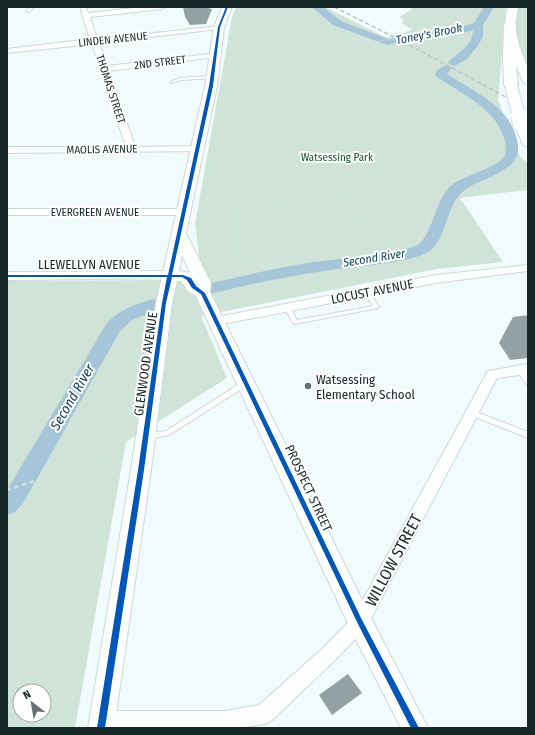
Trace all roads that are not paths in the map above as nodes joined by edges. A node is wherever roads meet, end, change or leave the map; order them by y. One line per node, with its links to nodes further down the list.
1 (32, 7): 6 (lane)
2 (83, 7): 7 (street, THOMAS STREET)
3 (162, 7): 7 (street)
4 (227, 7): 9 (street, GLENWOOD AVENUE)
5 (513, 7): 8 (street)
6 (28, 11)
7 (86, 15): 10 (street, THOMAS STREET)
8 (510, 25): 16 (street); 17 (highway, bridge)
9 (219, 27): 10 (street, LINDEN AVENUE); 12 (street, GLENWOOD AVENUE)
10 (95, 40): 11 (street, LINDEN AVENUE); 13 (street, THOMAS STREET)
11 (7, 51)
12 (216, 51): 13 (street, 2ND STREET); 14 (street, GLENWOOD AVENUE)
13 (105, 68): 18 (street, THOMAS STREET)
14 (212, 77): 15 (lane); 19 (street, GLENWOOD AVENUE)
15 (172, 82)
16 (528, 82)
17 (528, 142)
18 (131, 148): 19 (street, MAOLIS AVENUE); 20 (street, MAOLIS AVENUE)
19 (198, 148): 22 (street, GLENWOOD AVENUE)
20 (7, 150)
21 (7, 212): 22 (street, EVERGREEN AVENUE)
22 (184, 212): 23 (street, GLENWOOD AVENUE)
23 (179, 233): 25 (street, GLENWOOD AVENUE); 28 (street, PROSPECT STREET)
24 (528, 268): 27 (street, LOCUST AVENUE)
25 (170, 275): 26 (street, LLEWELLYN AVENUE); 28 (street, PROSPECT STREET); 35 (street, GLENWOOD AVENUE)
26 (7, 276)
27 (365, 292): 29 (street, LOCUST AVENUE); 29 (lane)
28 (203, 293): 30 (street, PROSPECT STREET)
29 (287, 308): 30 (street, LOCUST AVENUE)
30 (217, 321): 32 (street, PROSPECT STREET)
31 (524, 370): 33 (lane); 34 (street, WILLOW STREET)
32 (246, 382): 35 (lane); 37 (street, PROSPECT STREET)
33 (528, 382)
34 (472, 414): 36 (lane); 37 (street, WILLOW STREET)
35 (139, 435): 38 (street, GLENWOOD AVENUE)
36 (528, 435)
37 (360, 622): 38 (street, WILLOW STREET); 39 (street, PROSPECT STREET)
38 (102, 724)
39 (415, 728)

